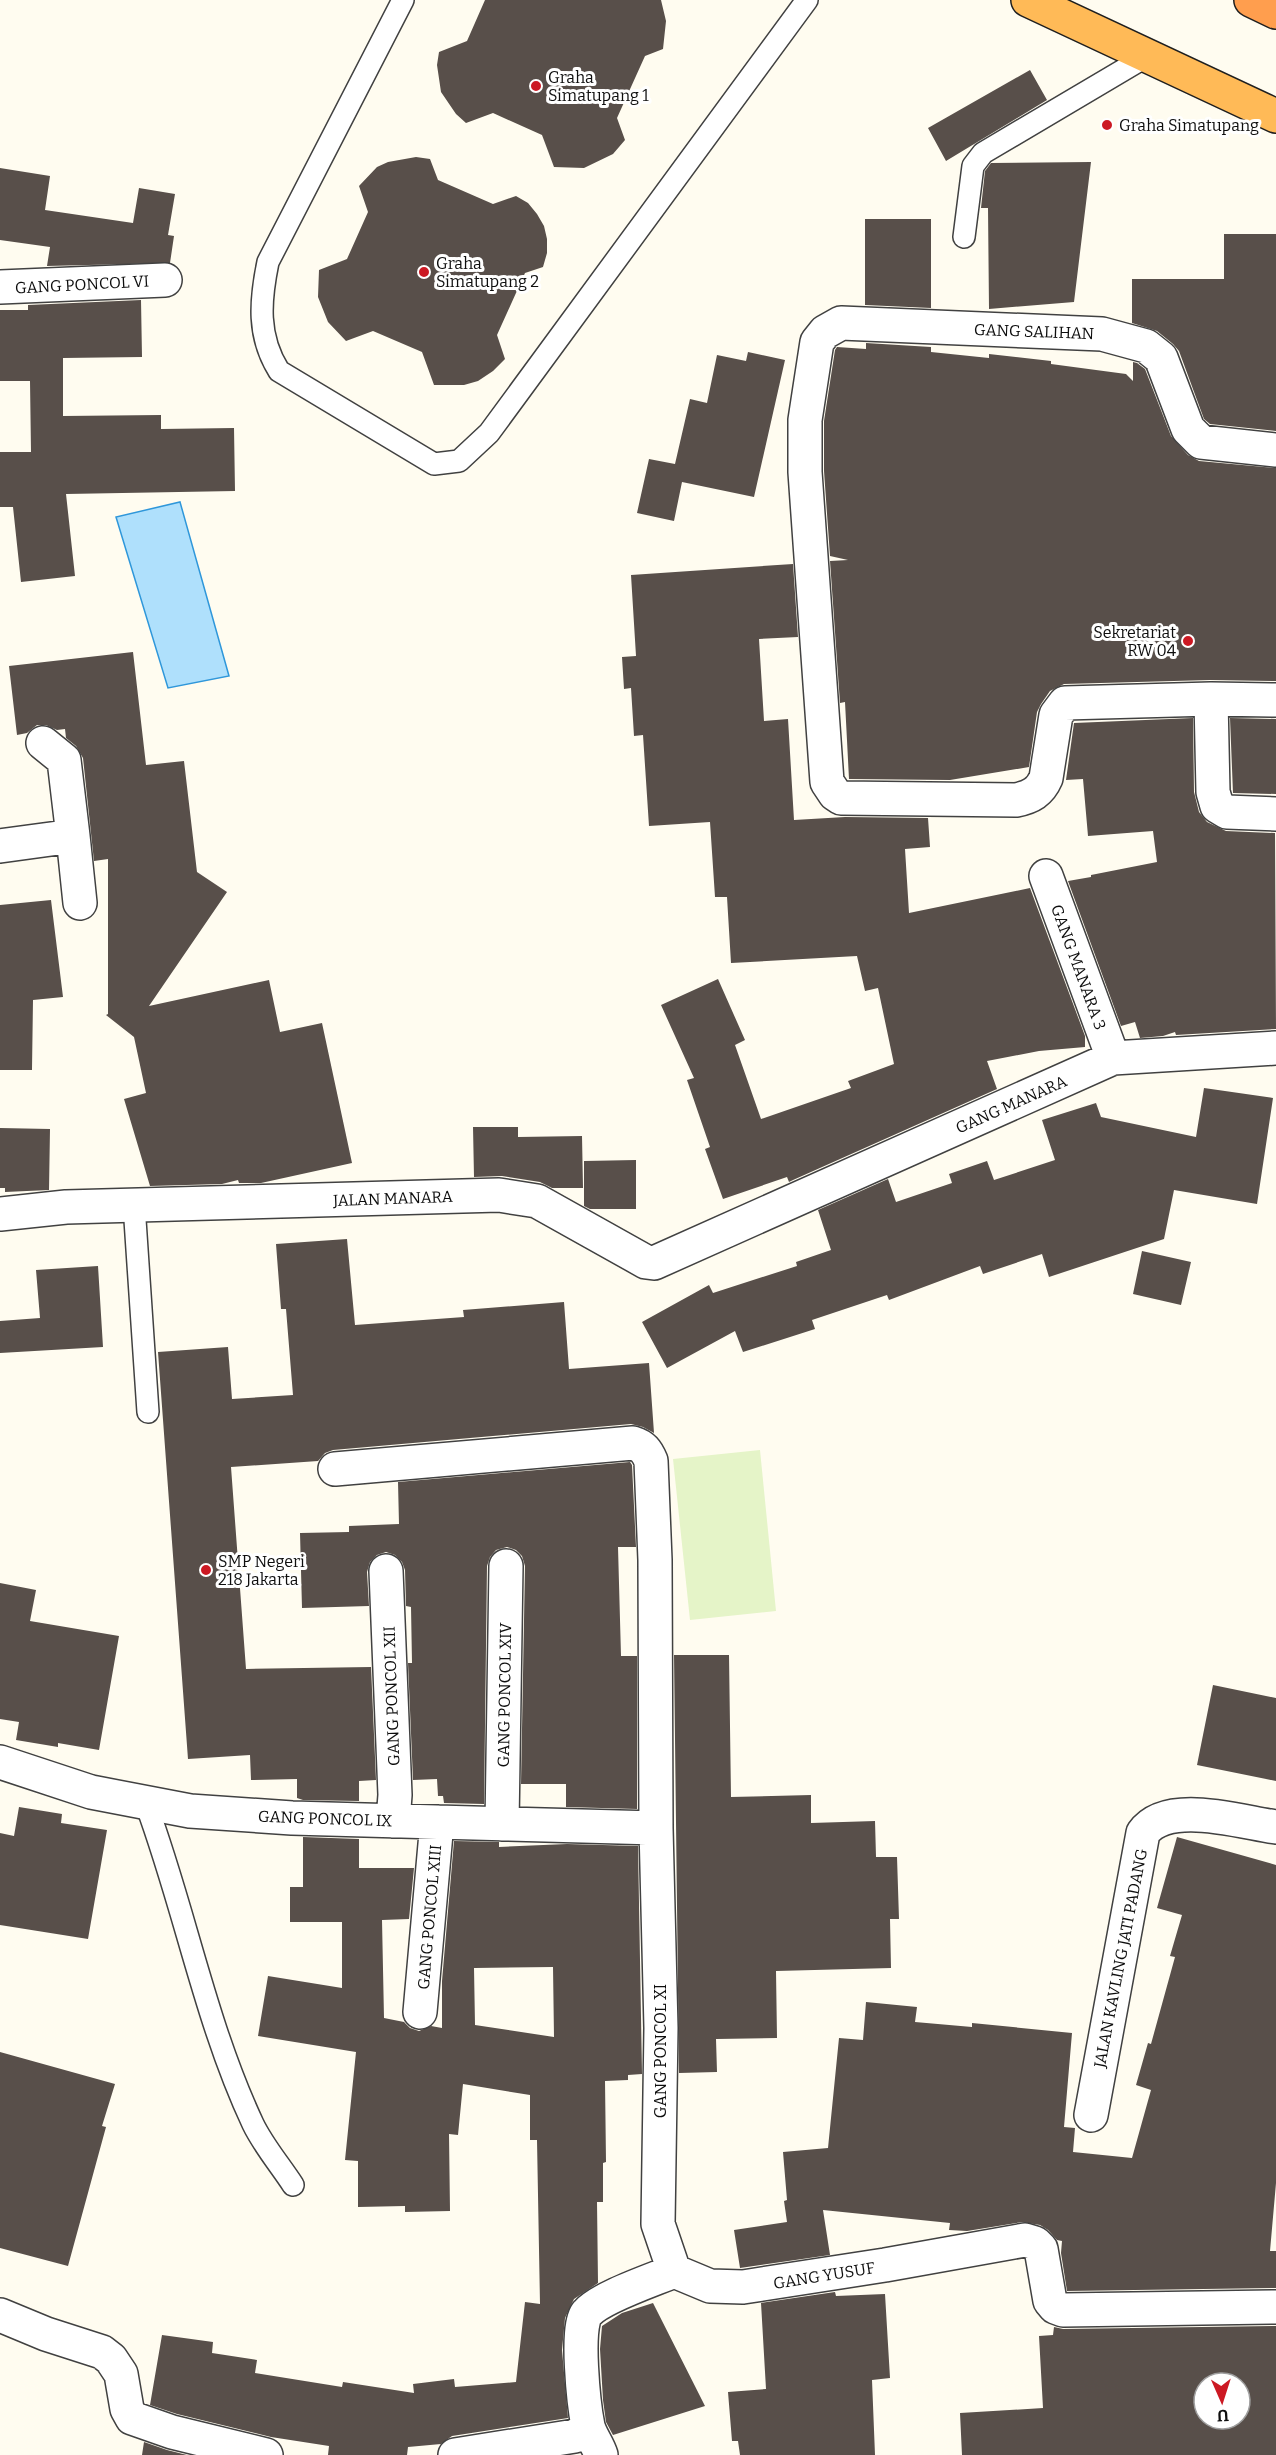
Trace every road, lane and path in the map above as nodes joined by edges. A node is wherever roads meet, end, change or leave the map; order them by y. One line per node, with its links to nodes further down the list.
1 (404, 0): 4 (lane)
2 (1028, 0): 6 (highway)
3 (1251, 0): 5 (highway)
4 (796, 3)
5 (1276, 12)
6 (1147, 56): 7 (highway); 8 (lane)
7 (1276, 116)
8 (964, 237)
9 (165, 280): 10 (street, GANG PONCOL VI)
10 (0, 287)
11 (1276, 450): 12 (street, GANG SALIHAN)
12 (1211, 699): 13 (street); 15 (street)
13 (1276, 700)
14 (43, 742): 16 (street)
15 (1276, 814)
16 (73, 836): 17 (street); 19 (street)
17 (0, 846)
18 (1046, 876): 21 (street, GANG MANARA 3)
19 (80, 903)
20 (1276, 1048): 21 (street, GANG MANARA)
21 (1113, 1058): 24 (street, GANG MANARA)
22 (134, 1205): 23 (street, JALAN MANARA); 24 (street, JALAN MANARA); 25 (lane)
23 (0, 1214)
24 (759, 1217)
25 (148, 1412)
26 (335, 1470): 35 (street, GANG PONCOL XI)
27 (506, 1566): 33 (street, GANG PONCOL XIV)
28 (386, 1571): 31 (street, GANG PONCOL XII)
29 (0, 1762): 30 (street, GANG PONCOL IX)
30 (146, 1804): 31 (street, GANG PONCOL IX); 38 (lane)
31 (393, 1821): 32 (street, GANG PONCOL IX)
32 (437, 1822): 33 (street, GANG PONCOL IX); 36 (street, GANG PONCOL XIII)
33 (502, 1824): 35 (street, GANG PONCOL IX)
34 (1276, 1827): 37 (street, JALAN KAVLING JATI PADANG)
35 (656, 1828): 39 (street, GANG PONCOL XI)
36 (420, 2012)
37 (1090, 2115)
38 (293, 2185)
39 (673, 2268): 40 (street, GANG YUSUF); 42 (street)
40 (1276, 2307)
41 (0, 2314): 43 (street)
42 (595, 2442): 44 (street)
43 (266, 2455)
44 (456, 2455)

